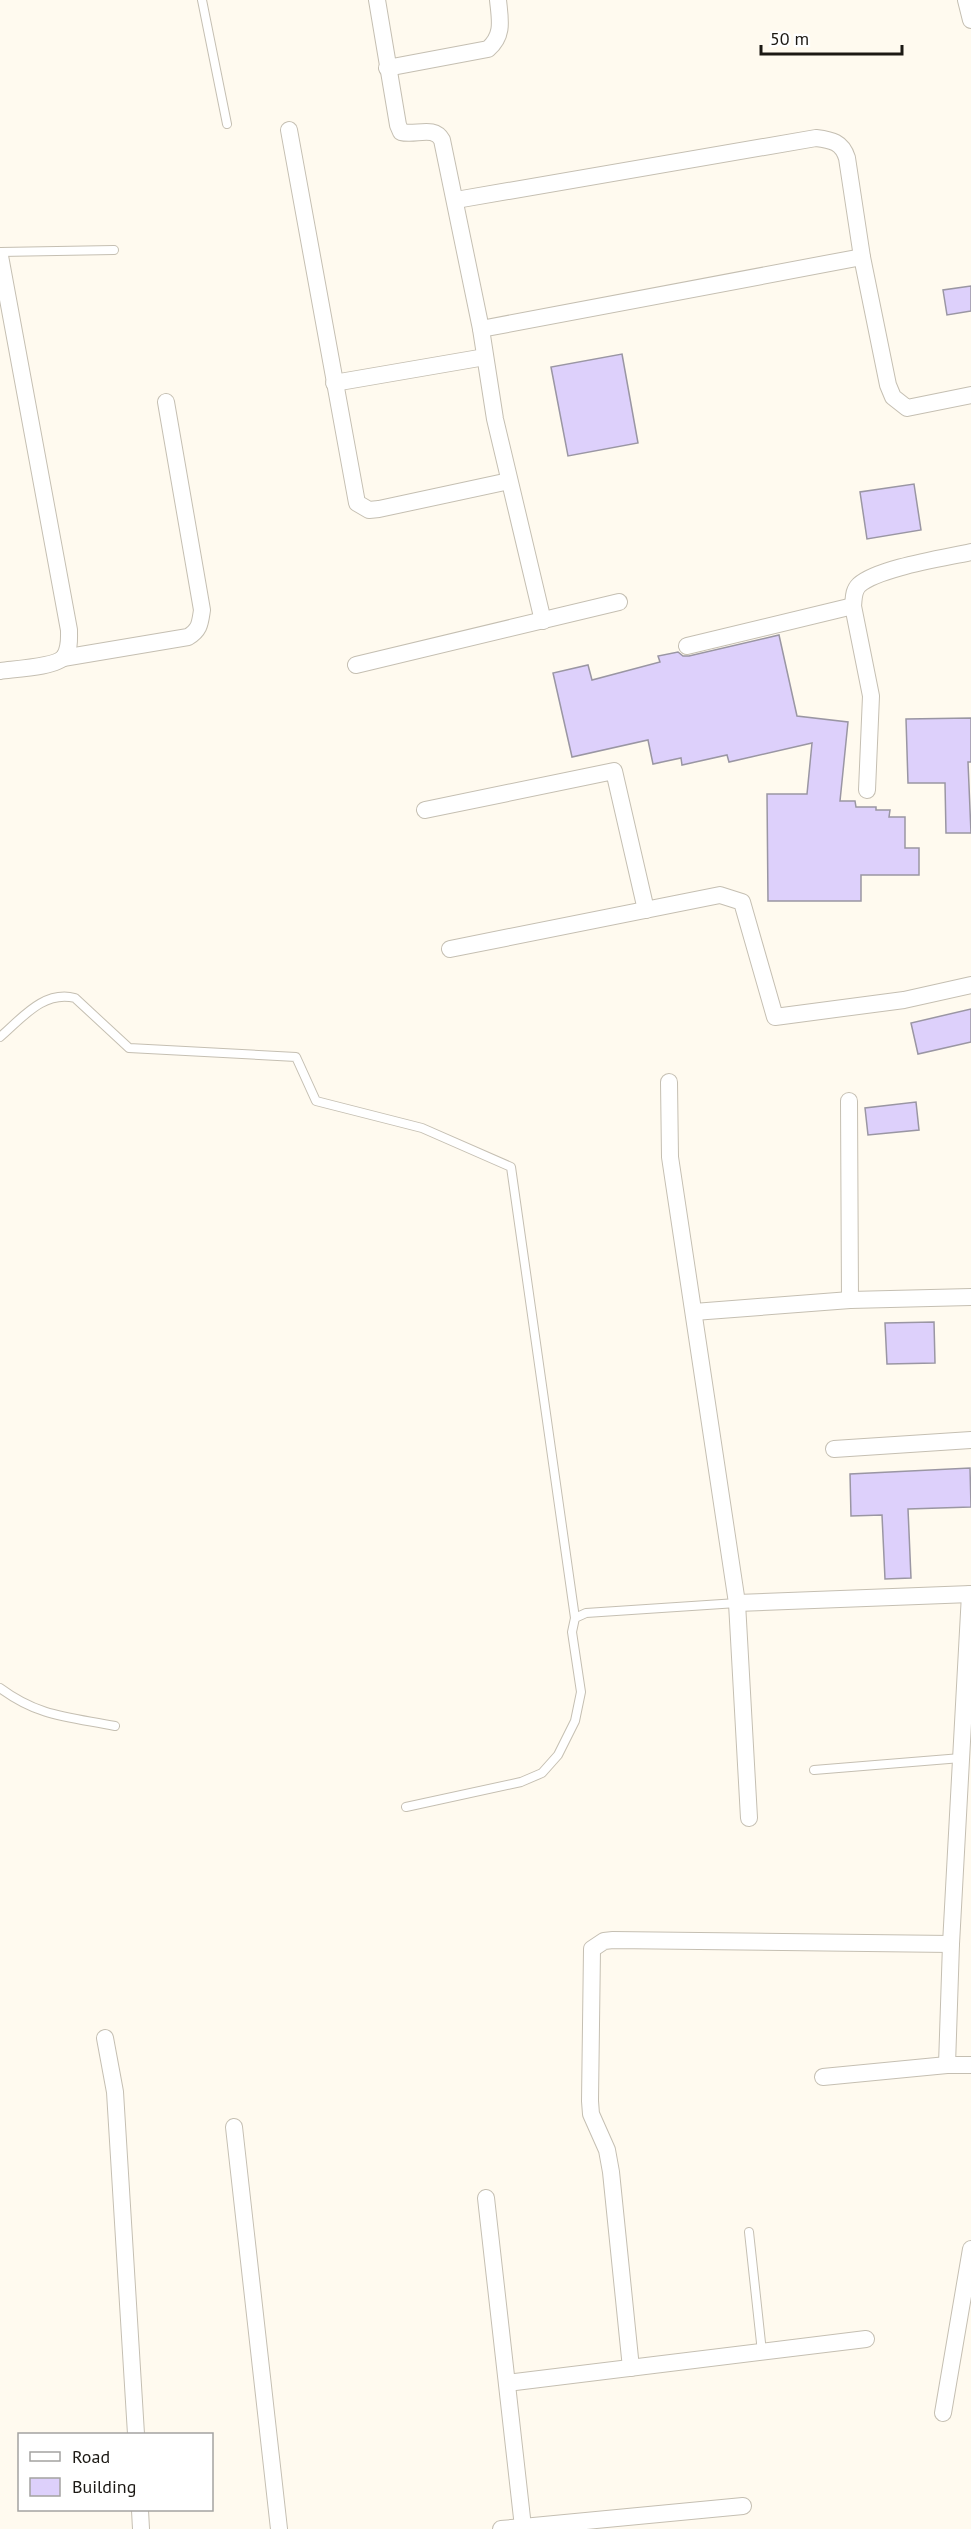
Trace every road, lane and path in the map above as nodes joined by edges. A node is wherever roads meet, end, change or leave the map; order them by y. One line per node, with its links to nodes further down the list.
1 (202, 0): 5 (lane)
2 (377, 0): 4 (street)
3 (498, 0): 4 (street)
4 (387, 68): 7 (street)
5 (227, 124)
6 (289, 130): 13 (street)
7 (456, 200): 10 (street); 11 (street)
8 (114, 250): 9 (lane)
9 (0, 254): 22 (street)
10 (862, 257): 11 (street); 14 (street)
11 (481, 329): 12 (street)
12 (485, 357): 13 (street); 16 (street)
13 (334, 384): 16 (street)
14 (971, 395)
15 (166, 402): 22 (street)
16 (509, 481): 20 (street)
17 (971, 552): 19 (street)
18 (619, 602): 20 (street)
19 (853, 606): 21 (street); 25 (street)
20 (543, 621): 23 (street)
21 (687, 646)
22 (63, 658): 24 (street)
23 (356, 664)
24 (0, 671)
25 (867, 790)
26 (425, 810): 27 (street)
27 (646, 910): 28 (street); 29 (street)
28 (450, 949)
29 (971, 986)
30 (0, 1037): 40 (lane)
31 (669, 1082): 35 (street)
32 (849, 1101): 34 (street)
33 (971, 1297): 34 (street)
34 (850, 1300): 35 (street)
35 (694, 1312): 39 (street)
36 (971, 1440): 37 (street)
37 (834, 1449)
38 (970, 1594): 39 (street); 43 (street)
39 (737, 1603): 40 (lane); 46 (street)
40 (575, 1618): 45 (lane)
41 (0, 1688): 42 (lane)
42 (115, 1726)
43 (961, 1758): 44 (lane); 47 (street)
44 (814, 1770)
45 (406, 1807)
46 (749, 1818)
47 (951, 1944): 49 (street); 59 (street)
48 (105, 2038): 62 (street)
49 (947, 2065): 50 (street); 51 (street)
50 (971, 2065)
51 (823, 2077)
52 (234, 2127): 67 (street)
53 (486, 2198): 60 (street)
54 (749, 2232): 58 (lane)
55 (971, 2248): 56 (street)
56 (964, 2329): 61 (street)
57 (866, 2339): 58 (street)
58 (762, 2352): 59 (street)
59 (631, 2368): 60 (street)
60 (507, 2383): 65 (street)
61 (943, 2413)
62 (136, 2433)
63 (743, 2506): 65 (street)
64 (140, 2511): 66 (street)
65 (523, 2528): 68 (street)
66 (141, 2529)
67 (279, 2529)
68 (501, 2529)

